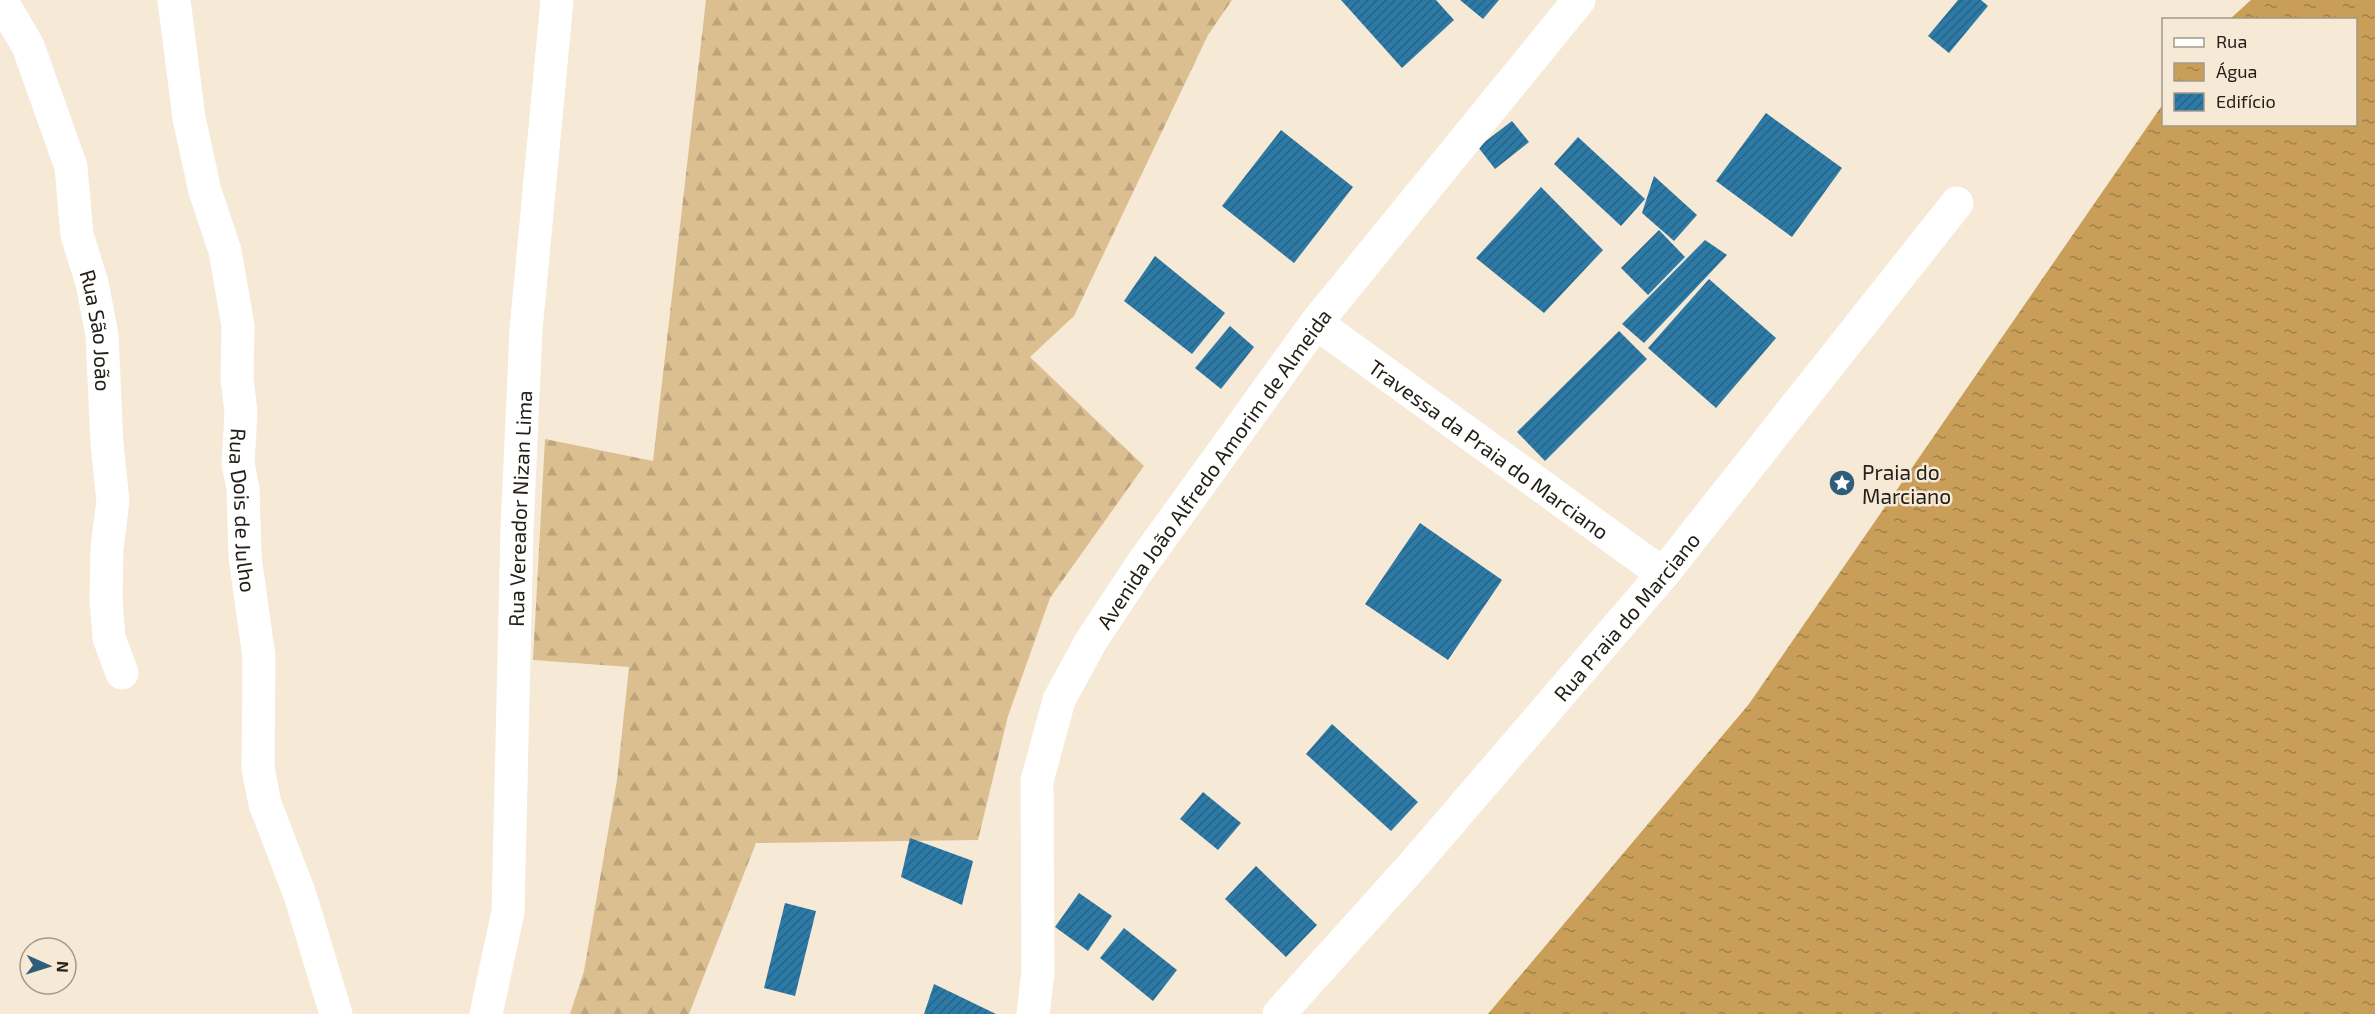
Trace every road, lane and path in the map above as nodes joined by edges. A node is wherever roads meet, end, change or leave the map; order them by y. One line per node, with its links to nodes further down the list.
1 (1, 0): 8 (street, Rua São João)
2 (174, 0): 9 (street, Rua Dois de Julho)
3 (557, 0): 10 (street, Rua Vereador Nizan Lima)
4 (1579, 0): 6 (street, Avenida João Alfredo Amorim de Almeida)
5 (1957, 203): 7 (street, Rua Praia do Marciano)
6 (1316, 323): 7 (street, Travessa da Praia do Marciano); 11 (street, Avenida João Alfredo Amorim de Almeida)
7 (1663, 574): 12 (street, Rua Praia do Marciano)
8 (122, 673)
9 (336, 1014)
10 (486, 1014)
11 (1033, 1014)
12 (1279, 1014)

